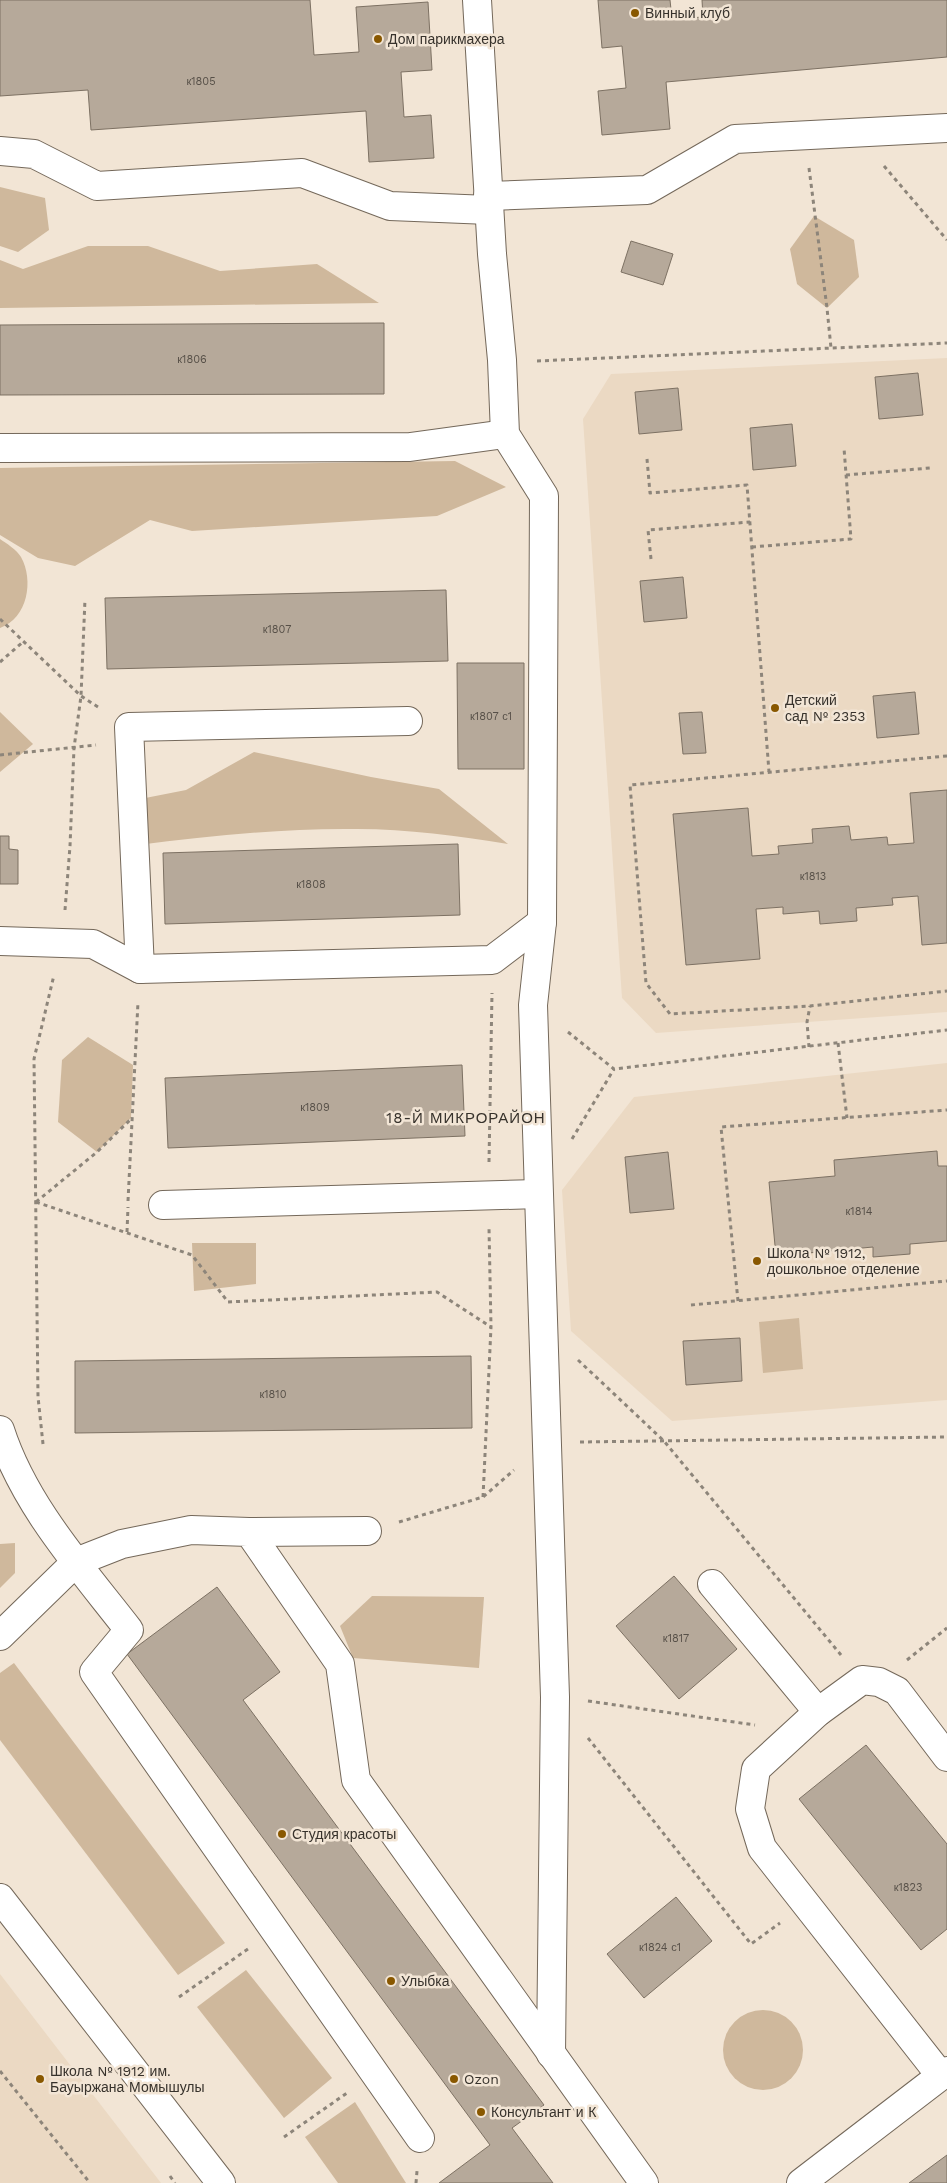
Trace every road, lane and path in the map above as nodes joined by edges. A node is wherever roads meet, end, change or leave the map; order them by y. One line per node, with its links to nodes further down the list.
1 (478, 0): 6 (main road)
2 (947, 128): 3 (main road)
3 (856, 132): 4 (main road); 7 (path)
4 (805, 135): 6 (main road); 9 (path)
5 (0, 151): 6 (main road)
6 (489, 203): 11 (main road)
7 (947, 240)
8 (947, 343): 9 (path)
9 (831, 348): 10 (path)
10 (537, 361)
11 (505, 434): 12 (main road); 31 (main road)
12 (0, 448)
13 (844, 448): 16 (path)
14 (647, 459): 17 (path)
15 (930, 468): 16 (path)
16 (846, 475): 18 (path)
17 (750, 522): 18 (path); 19 (path)
18 (752, 547): 30 (path)
19 (650, 559)
20 (85, 599): 24 (path)
21 (0, 619): 22 (path)
22 (24, 642): 23 (path); 24 (path)
23 (0, 662)
24 (81, 696): 26 (path); 27 (path)
25 (408, 721): 26 (main road)
26 (129, 727): 27 (path); 34 (main road)
27 (74, 748): 28 (path); 33 (path)
28 (0, 755)
29 (947, 756): 30 (path)
30 (769, 772): 37 (path)
31 (542, 922): 34 (main road); 36 (main road)
32 (0, 941): 33 (main road)
33 (62, 943): 34 (main road); 47 (path)
34 (140, 969): 43 (path)
35 (947, 991): 37 (path)
36 (532, 1004): 41 (path); 46 (main road)
37 (810, 1006): 40 (path)
38 (947, 1030): 39 (path)
39 (838, 1043): 40 (path); 44 (path)
40 (809, 1046): 41 (path)
41 (614, 1069): 45 (path)
42 (947, 1110): 44 (path)
43 (131, 1118): 47 (path); 49 (path)
44 (847, 1118): 51 (path)
45 (569, 1144)
46 (538, 1194): 48 (main road); 54 (main road)
47 (36, 1202): 49 (path); 59 (path)
48 (163, 1205)
49 (127, 1232): 53 (path)
50 (947, 1281): 51 (path)
51 (738, 1300): 52 (path)
52 (691, 1305)
53 (491, 1327)
54 (543, 1327): 57 (path); 58 (main road)
55 (0, 1430): 62 (main road)
56 (947, 1438): 57 (path)
57 (664, 1441): 58 (path); 66 (path)
58 (547, 1442): 60 (path); 67 (main road)
59 (44, 1453)
60 (367, 1531): 61 (main road)
61 (249, 1532): 62 (main road); 75 (main road)
62 (76, 1562): 65 (main road); 73 (main road)
63 (712, 1584): 68 (main road)
64 (947, 1628): 66 (path)
65 (0, 1636)
66 (871, 1681): 68 (main road); 70 (main road)
67 (555, 1697): 69 (path); 72 (path); 75 (main road)
68 (818, 1712): 69 (main road)
69 (798, 1730): 72 (main road)
70 (947, 1758)
71 (0, 1898): 83 (main road)
72 (805, 1904): 78 (main road)
73 (274, 1930): 74 (path); 77 (main road)
74 (179, 1997)
75 (551, 2054): 84 (main road)
76 (0, 2071): 82 (path)
77 (374, 2073): 79 (path); 80 (main road)
78 (944, 2073): 81 (main road)
79 (284, 2138)
80 (420, 2138)
81 (809, 2181)
82 (90, 2183)
83 (221, 2183)
84 (644, 2183)

